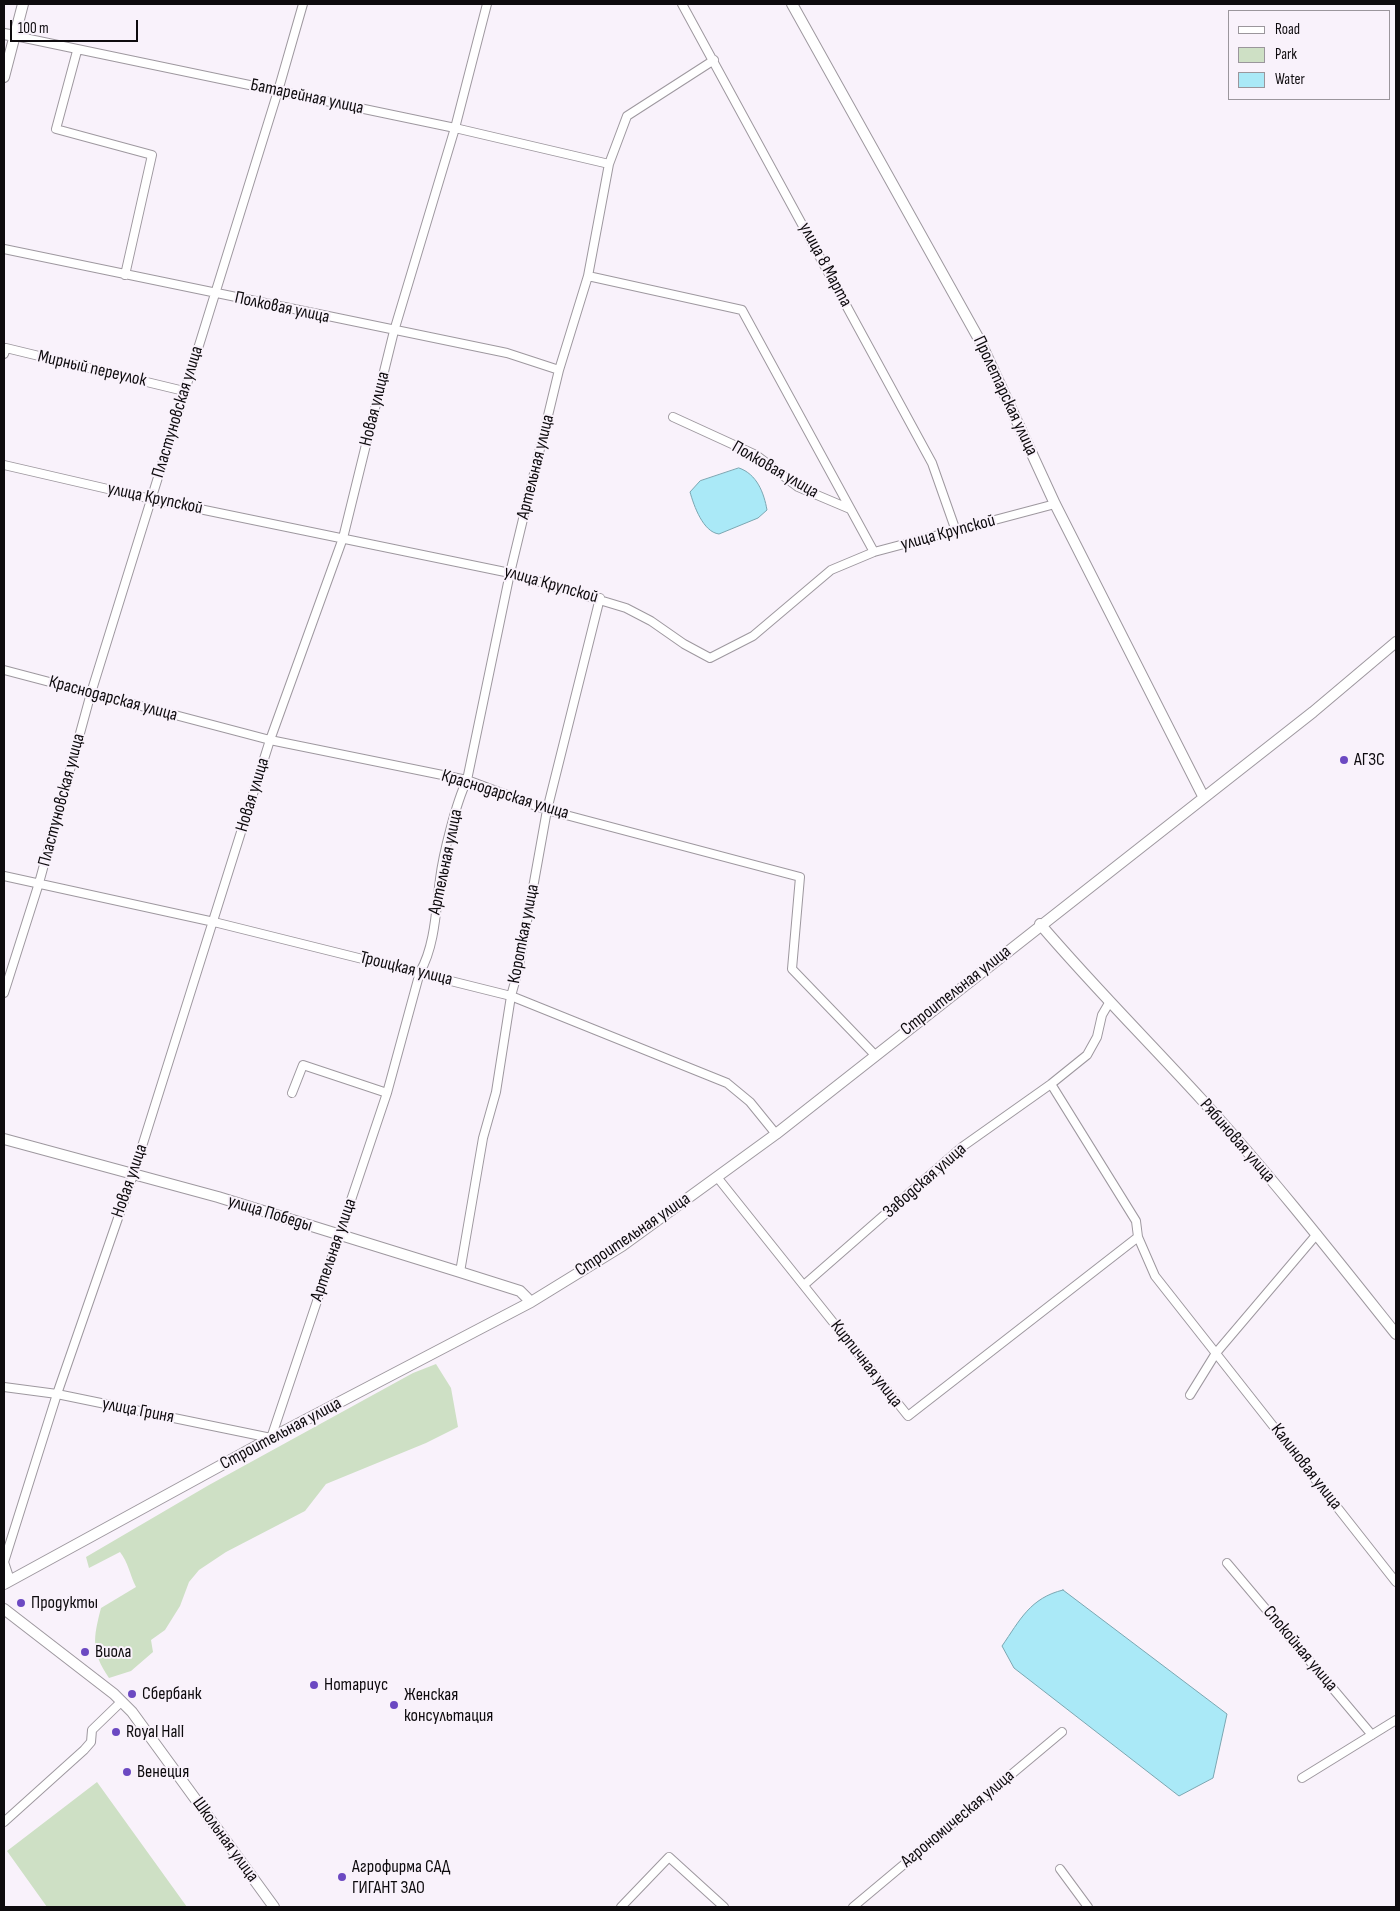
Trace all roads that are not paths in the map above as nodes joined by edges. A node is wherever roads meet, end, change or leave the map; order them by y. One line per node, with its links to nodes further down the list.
1 (23, 4): 7 (street)
2 (303, 4): 11 (street, Пластуновская улица)
3 (487, 4): 12 (street, Новая улица)
4 (682, 4): 9 (street, улица 8 Марта)
5 (792, 4): 25 (street, Пролетарская улица)
6 (4, 34): 7 (street, Батарейная улица)
7 (15, 36): 8 (street, Батарейная улица); 10 (street)
8 (78, 51): 11 (street, Батарейная улица); 15 (street)
9 (714, 60): 13 (street, Артельная улица); 27 (street, улица 8 Марта)
10 (4, 77)
11 (278, 91): 12 (street, Батарейная улица); 17 (street, Пластуновская улица)
12 (454, 128): 13 (street, Батарейная улица); 18 (street, Новая улица)
13 (609, 164): 16 (street, Артельная улица)
14 (4, 249): 15 (street, Полковая улица)
15 (125, 275): 17 (street, Полковая улица)
16 (588, 276): 20 (street, Артельная улица); 26 (street)
17 (214, 294): 18 (street, Полковая улица); 21 (street, Пластуновская улица)
18 (394, 331): 20 (street, Полковая улица); 28 (street, Новая улица)
19 (4, 354): 21 (street, Мирный переулок)
20 (560, 370): 30 (street, Артельная улица)
21 (184, 391): 24 (street, Пластуновская улица)
22 (674, 417): 26 (street, Полковая улица)
23 (4, 465): 24 (street, улица Крупской)
24 (151, 498): 28 (street, улица Крупской); 34 (street, Пластуновская улица)
25 (1055, 504): 27 (street, улица Крупской); 37 (street, Пролетарская улица)
26 (851, 509): 29 (street)
27 (956, 531): 29 (street, улица Крупской)
28 (343, 538): 30 (street, улица Крупской); 35 (street, Новая улица)
29 (874, 552): 31 (street, улица Крупской)
30 (510, 572): 31 (street, улица Крупской); 36 (street, Артельная улица)
31 (600, 598): 38 (street, Короткая улица)
32 (1396, 642): 37 (street, Строительная улица)
33 (4, 670): 34 (street, Краснодарская улица)
34 (90, 693): 35 (street, Краснодарская улица); 40 (street, Пластуновская улица)
35 (270, 740): 36 (street, Краснодарская улица); 41 (street, Новая улица)
36 (467, 780): 38 (street, Краснодарская улица); 43 (street, Артельная улица)
37 (1203, 796): 42 (street, Строительная улица)
38 (547, 810): 45 (street, Короткая улица); 47 (street, Краснодарская улица)
39 (4, 876): 40 (street, Троицкая улица)
40 (39, 883): 41 (street, Троицкая улица); 44 (street, Пластуновская улица)
41 (214, 922): 43 (street, Троицкая улица); 53 (street, Новая улица)
42 (1040, 924): 46 (street, Рябиновая улица); 47 (street, Строительная улица)
43 (420, 972): 45 (street, Троицкая улица); 50 (street, Артельная улица)
44 (4, 993)
45 (511, 996): 51 (street, Троицкая улица); 58 (street, Короткая улица)
46 (1109, 1003): 48 (street, Заводская улица); 55 (street, Рябиновая улица)
47 (875, 1055): 51 (street, Строительная улица)
48 (1051, 1084): 57 (street, Калиновая улица); 59 (street, Заводская улица)
49 (292, 1093): 50 (street)
50 (386, 1093): 56 (street, Артельная улица)
51 (776, 1134): 54 (street, Строительная улица)
52 (4, 1140): 53 (street, улица Победы)
53 (133, 1175): 56 (street, улица Победы); 64 (street, Новая улица)
54 (717, 1177): 59 (street, Кирпичная улица); 60 (street, Строительная улица)
55 (1317, 1234): 61 (street, Рябиновая улица); 62 (street)
56 (339, 1236): 58 (street, улица Победы); 66 (street, Артельная улица)
57 (1138, 1237): 59 (street, Кирпичная улица); 62 (street, Калиновая улица)
58 (460, 1272): 60 (street, улица Победы)
59 (804, 1285)
60 (531, 1302): 66 (street, Строительная улица)
61 (1396, 1334)
62 (1216, 1353): 65 (street); 69 (street, Калиновая улица)
63 (4, 1387): 64 (street, улица Гриня)
64 (57, 1394): 66 (street, улица Гриня); 68 (street, Новая улица)
65 (1190, 1395)
66 (271, 1438): 68 (street, Строительная улица)
67 (1227, 1563): 74 (street, Спокойная улица)
68 (7, 1582)
69 (1396, 1582)
70 (4, 1609): 71 (street, Школьная улица)
71 (122, 1702): 76 (street); 78 (street, Школьная улица)
72 (1396, 1720): 74 (street)
73 (1062, 1732): 81 (street, Агрономическая улица)
74 (1372, 1735): 75 (street)
75 (1302, 1778)
76 (4, 1822)
77 (1060, 1870): 82 (street)
78 (274, 1907)
79 (621, 1907): 80 (street)
80 (724, 1907)
81 (853, 1907)
82 (1088, 1907)

